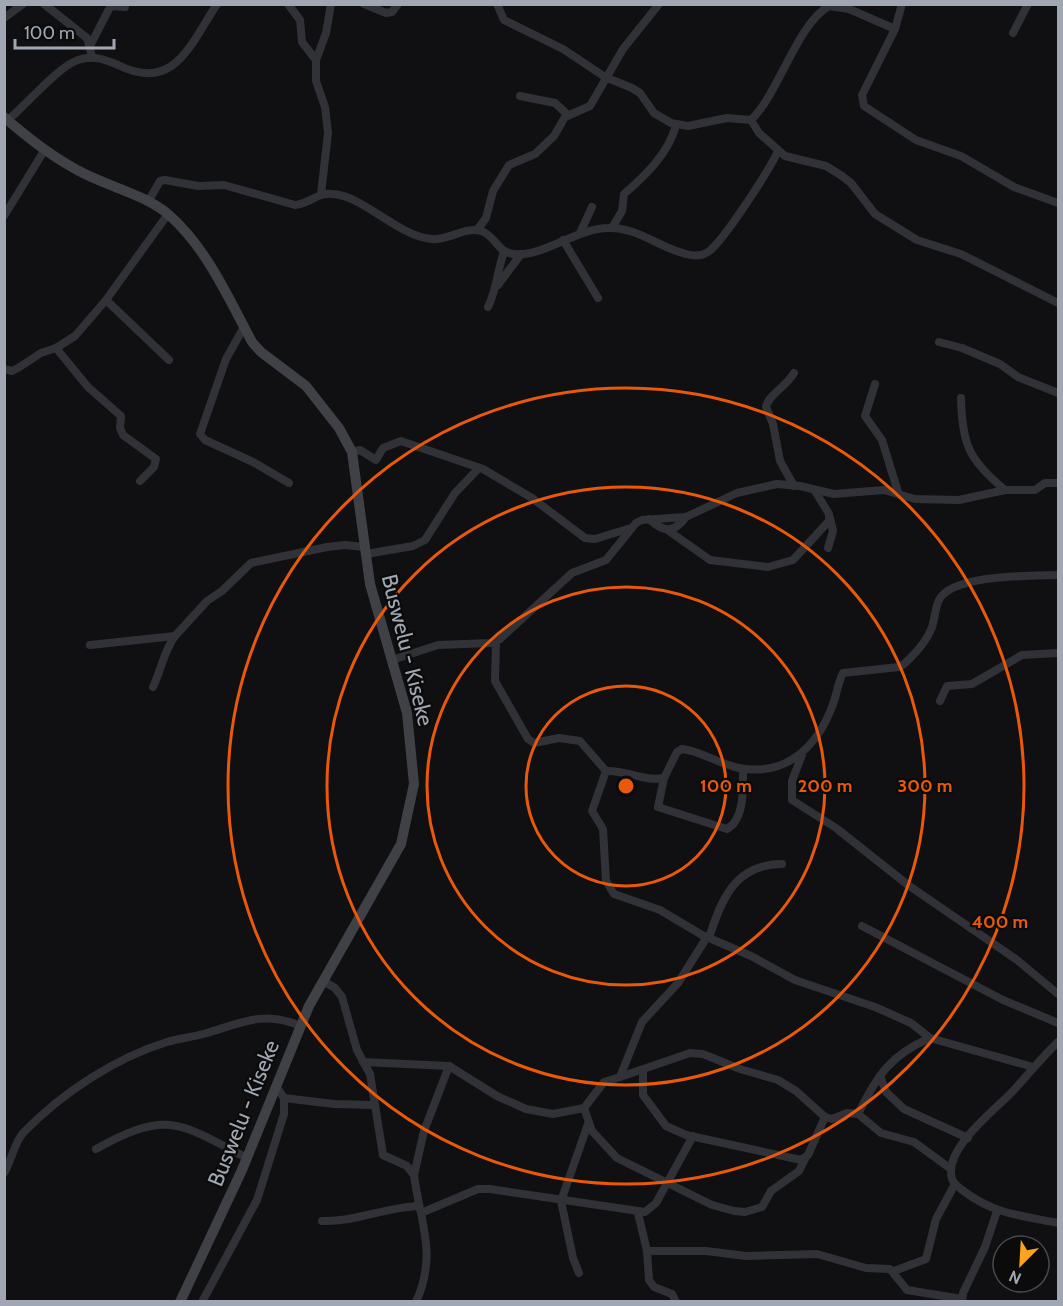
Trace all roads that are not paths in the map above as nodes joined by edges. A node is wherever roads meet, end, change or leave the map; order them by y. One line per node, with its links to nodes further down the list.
1 (23, 4): 13 (street)
2 (44, 4): 16 (street)
3 (217, 4): 17 (street)
4 (288, 4): 18 (street)
5 (331, 4): 18 (street)
6 (364, 4): 7 (street)
7 (398, 4)
8 (497, 4): 19 (street)
9 (659, 4): 19 (street)
10 (902, 4): 14 (street)
11 (1028, 4): 15 (street)
12 (125, 7): 16 (street)
13 (4, 18)
14 (895, 29): 23 (street); 29 (street)
15 (1013, 33)
16 (90, 46): 17 (street)
17 (93, 57): 22 (street)
18 (316, 60): 27 (street)
19 (605, 77): 21 (street); 24 (street)
20 (520, 96): 21 (street)
21 (568, 115): 34 (street)
22 (6, 118): 25 (main road, Buswelu - Kiseke)
23 (751, 120): 24 (street); 26 (street)
24 (676, 125): 33 (street)
25 (44, 151): 28 (main road, Buswelu - Kiseke); 32 (street)
26 (778, 151): 33 (street); 42 (street)
27 (321, 194): 28 (street); 34 (street)
28 (148, 202): 31 (main road, Buswelu - Kiseke)
29 (1059, 203)
30 (592, 207): 35 (street)
31 (168, 214): 41 (street); 44 (main road, Buswelu - Kiseke)
32 (4, 216)
33 (612, 228): 35 (street)
34 (477, 230): 37 (street)
35 (580, 233): 36 (street)
36 (563, 240): 38 (street); 40 (street)
37 (504, 252): 38 (street); 39 (street)
38 (521, 254): 39 (street)
39 (498, 285): 43 (street)
40 (598, 298)
41 (106, 300): 46 (street); 47 (street)
42 (1059, 303)
43 (488, 307)
44 (244, 327): 53 (main road, Buswelu - Kiseke); 57 (street)
45 (939, 342): 51 (street)
46 (56, 348): 48 (street); 55 (street)
47 (169, 360)
48 (4, 369)
49 (794, 373): 59 (street)
50 (875, 384): 62 (street)
51 (1059, 393)
52 (962, 398): 56 (street)
53 (352, 452): 54 (street); 70 (main road, Buswelu - Kiseke)
54 (479, 468): 67 (street); 70 (street)
55 (140, 481)
56 (994, 482): 60 (street); 63 (street)
57 (289, 483)
58 (1059, 483): 60 (street)
59 (794, 486): 61 (street); 64 (street)
60 (1005, 490): 63 (street)
61 (815, 491): 62 (street); 65 (street)
62 (898, 492): 63 (street)
63 (993, 492)
64 (686, 517): 66 (street); 68 (street)
65 (830, 518): 68 (street); 69 (street)
66 (648, 519): 67 (street); 68 (street)
67 (631, 528): 73 (street)
68 (669, 531)
69 (828, 548)
70 (365, 551): 72 (street); 76 (main road, Buswelu - Kiseke)
71 (1059, 575): 79 (street)
72 (175, 636): 74 (street); 77 (street)
73 (496, 641): 76 (street); 81 (street)
74 (90, 645)
75 (1059, 653): 78 (street)
76 (392, 660): 86 (main road, Buswelu - Kiseke)
77 (153, 687)
78 (940, 701)
79 (803, 754): 80 (street); 87 (street)
80 (743, 769): 82 (street); 82 (street)
81 (606, 771): 82 (street); 85 (street)
82 (664, 778)
83 (782, 864): 85 (street)
84 (862, 926): 88 (street)
85 (708, 938): 90 (street); 97 (street)
86 (323, 981): 89 (main road, Buswelu - Kiseke); 92 (street)
87 (1059, 994)
88 (1059, 1023)
89 (300, 1026): 98 (main road, Buswelu - Kiseke); 111 (street)
90 (930, 1038): 94 (street); 96 (street)
91 (1059, 1042): 94 (street)
92 (363, 1062): 93 (street); 100 (street)
93 (449, 1066): 101 (street); 112 (street)
94 (1032, 1067): 106 (street)
95 (643, 1071): 97 (street); 103 (street); 105 (street)
96 (880, 1076): 102 (street); 106 (street)
97 (620, 1077): 101 (street)
98 (276, 1086): 99 (street); 108 (main road, Buswelu - Kiseke)
99 (284, 1098): 100 (street); 126 (street)
100 (375, 1105): 112 (street)
101 (584, 1108): 104 (street)
102 (858, 1114): 103 (street); 110 (street)
103 (825, 1117): 109 (street)
104 (588, 1124): 113 (street); 115 (street)
105 (693, 1136): 109 (street); 113 (street)
106 (968, 1138): 110 (street)
107 (96, 1149): 108 (street)
108 (247, 1158): 125 (main road, Buswelu - Kiseke)
109 (805, 1159): 113 (street)
110 (951, 1169): 114 (street)
111 (4, 1173)
112 (414, 1175): 116 (street)
113 (667, 1181): 118 (street)
114 (955, 1184): 117 (street); 122 (street)
115 (561, 1202): 116 (street); 118 (street); 123 (street)
116 (420, 1209): 119 (street); 127 (street)
117 (997, 1211): 120 (street); 124 (street)
118 (638, 1213): 121 (street)
119 (322, 1221)
120 (1059, 1223)
121 (646, 1251): 122 (street); 128 (street)
122 (894, 1271): 124 (street)
123 (579, 1273)
124 (962, 1300)
125 (180, 1302)
126 (202, 1302)
127 (416, 1302)
128 (676, 1302)

